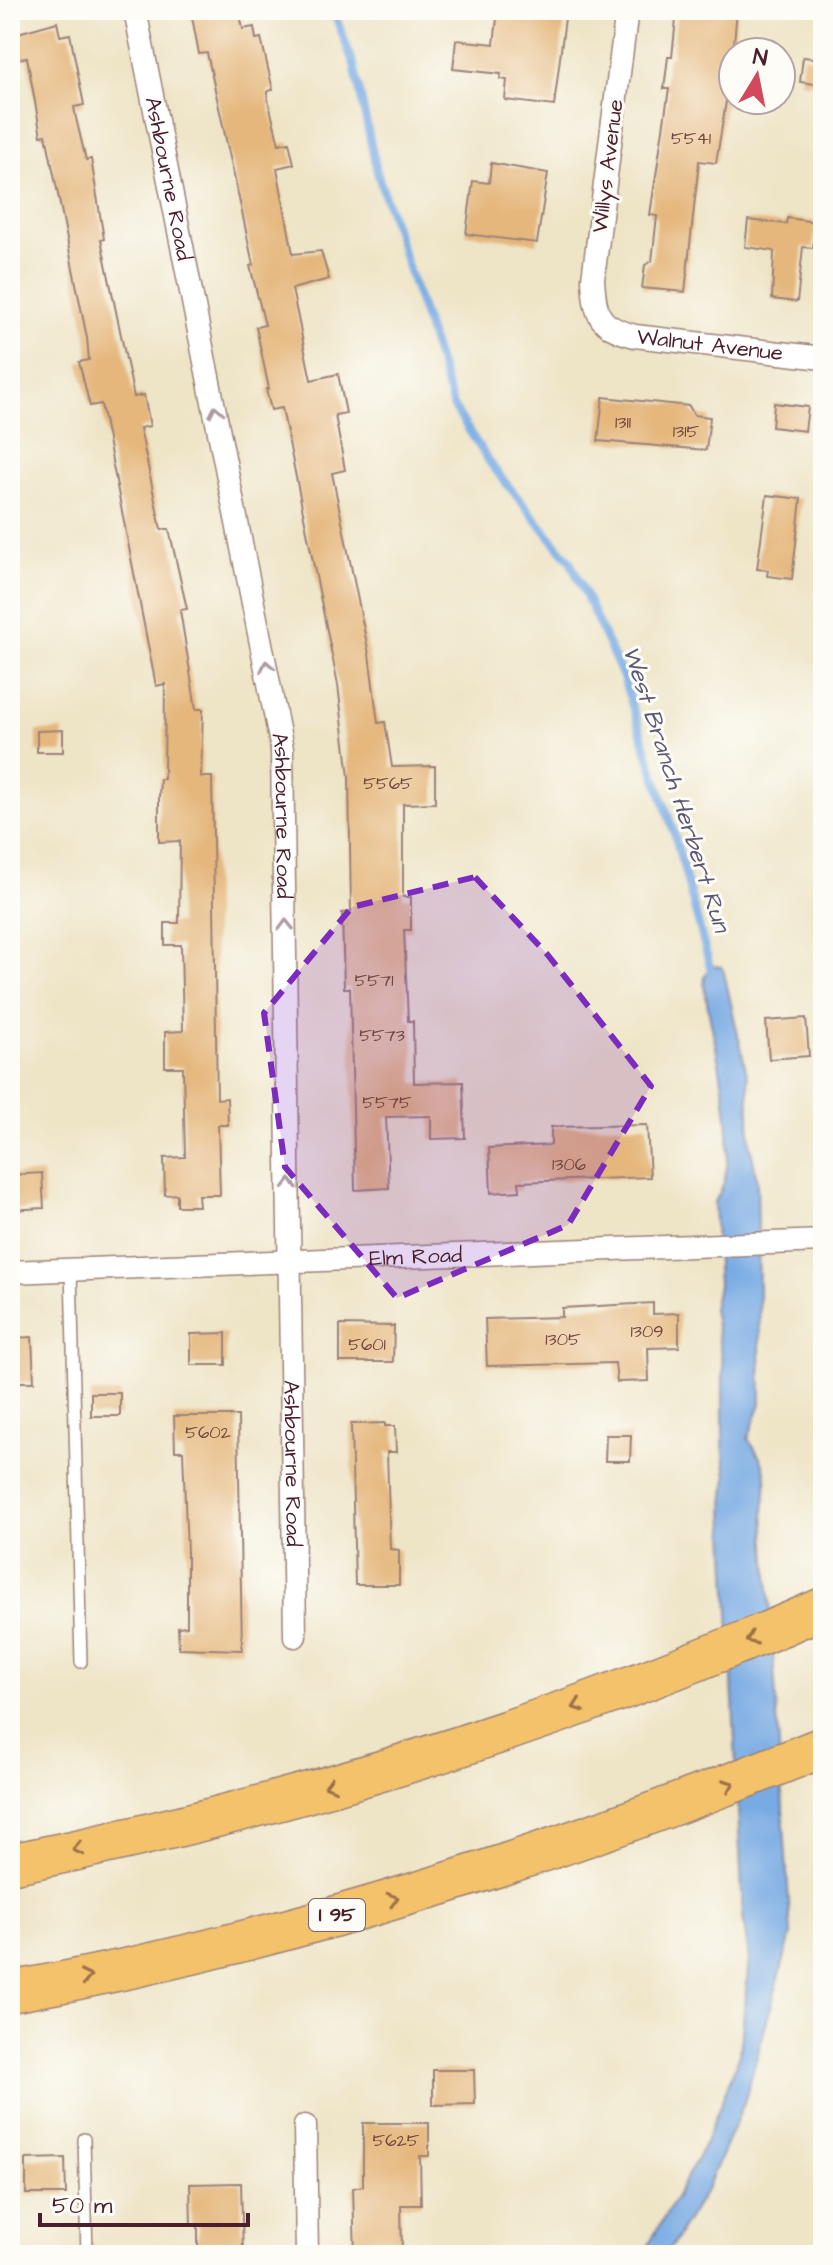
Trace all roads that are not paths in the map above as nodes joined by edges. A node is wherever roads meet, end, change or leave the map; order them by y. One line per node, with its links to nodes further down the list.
1 (135, 10): 6 (street, Ashbourne Road, one-way to 1)
2 (627, 10): 3 (street, Willys Avenue)
3 (600, 320): 4 (street, Walnut Avenue)
4 (823, 358)
5 (823, 1241): 6 (street, Elm Road)
6 (292, 1262): 7 (street, Elm Road); 10 (street, Ashbourne Road)
7 (71, 1270): 8 (street, Elm Road); 11 (lane)
8 (10, 1272)
9 (823, 1608): 13 (highway, one-way to 13)
10 (295, 1636)
11 (81, 1662)
12 (823, 1747): 14 (highway, I 95, one-way to 12)
13 (10, 1864)
14 (10, 1992)
15 (305, 2126): 18 (street)
16 (84, 2139): 17 (lane)
17 (87, 2255)
18 (307, 2255)

